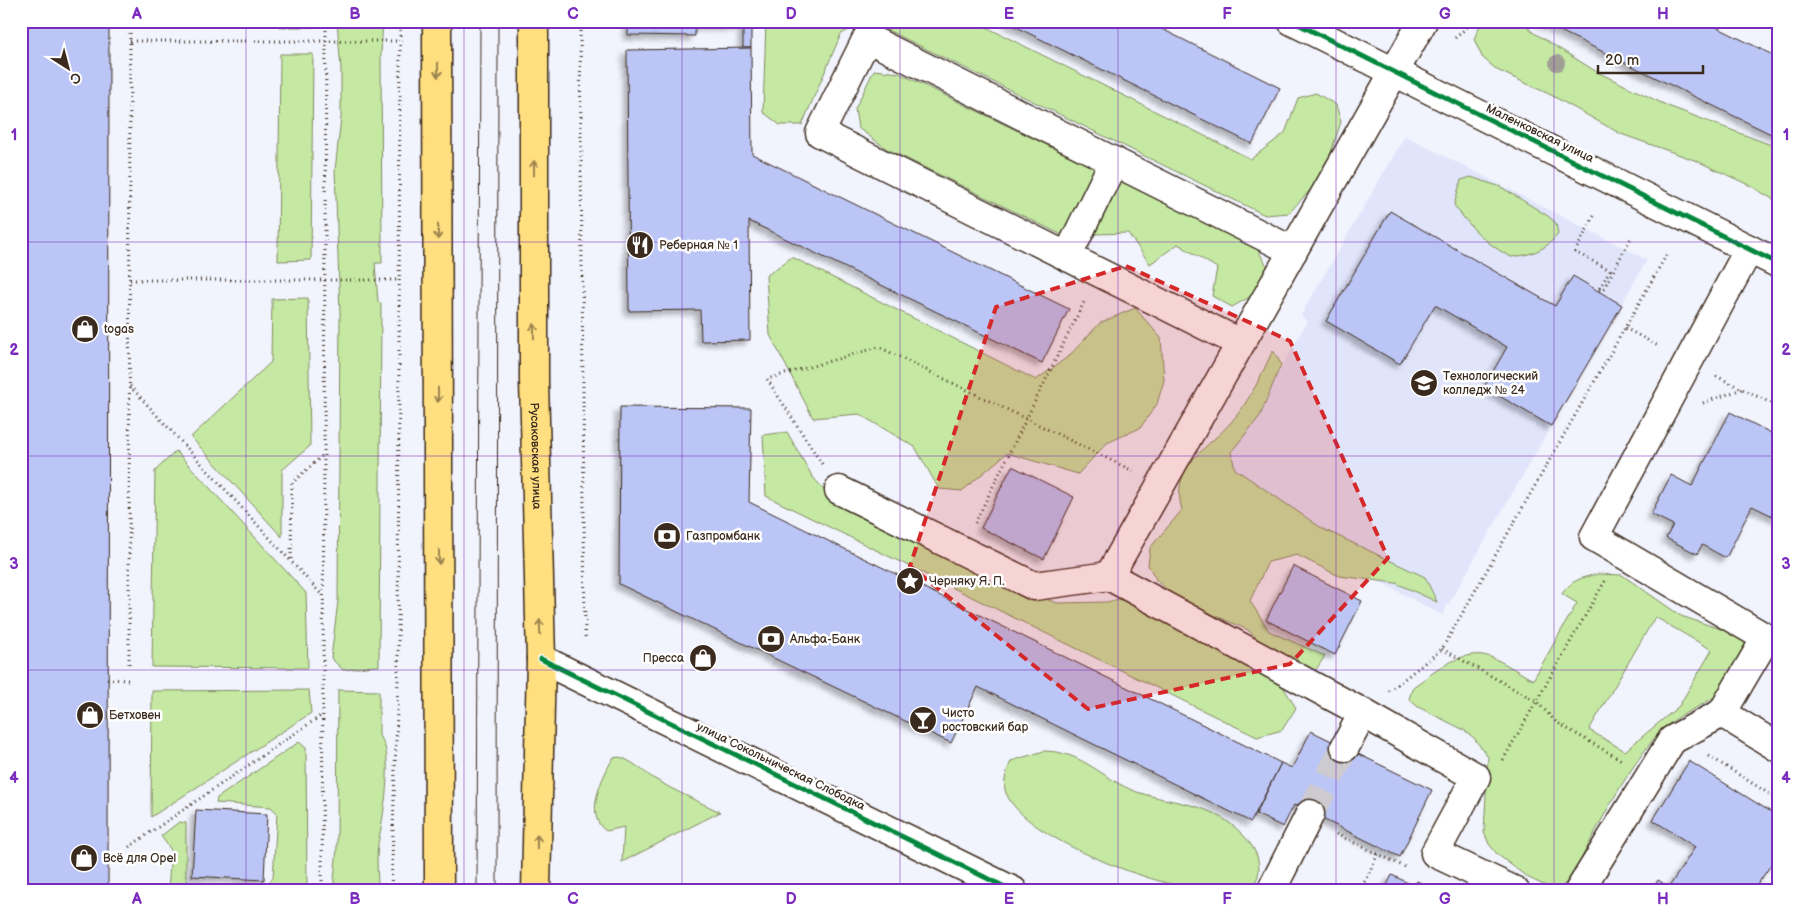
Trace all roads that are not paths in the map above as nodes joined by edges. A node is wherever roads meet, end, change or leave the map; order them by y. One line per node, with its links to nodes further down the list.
1 (438, 21): 20 (main road, one-way to 20)
2 (534, 21): 14 (main road, Русаковская улица, one-way to 2)
3 (1292, 21): 5 (street, Маленковская улица)
4 (1423, 21): 5 (street)
5 (1394, 72): 7 (street, Маленковская улица); 8 (street)
6 (1114, 162): 8 (street); 9 (street); 9 (street)
7 (1748, 248): 10 (street, Маленковская улица); 16 (street)
8 (1293, 251): 11 (street)
9 (1067, 257): 11 (street)
10 (1779, 264)
11 (1240, 343): 13 (street)
12 (839, 490): 13 (street)
13 (1109, 576): 15 (street)
14 (541, 659): 21 (main road, Русаковская улица, one-way to 14); 22 (street, улица Сокольническая Слободка)
15 (1363, 713): 17 (street); 24 (street)
16 (1722, 713): 18 (street); 25 (street)
17 (1345, 748)
18 (1779, 748)
19 (1309, 817): 23 (street)
20 (439, 891)
21 (536, 891)
22 (1013, 891)
23 (1271, 891)
24 (1515, 891)
25 (1579, 891)

